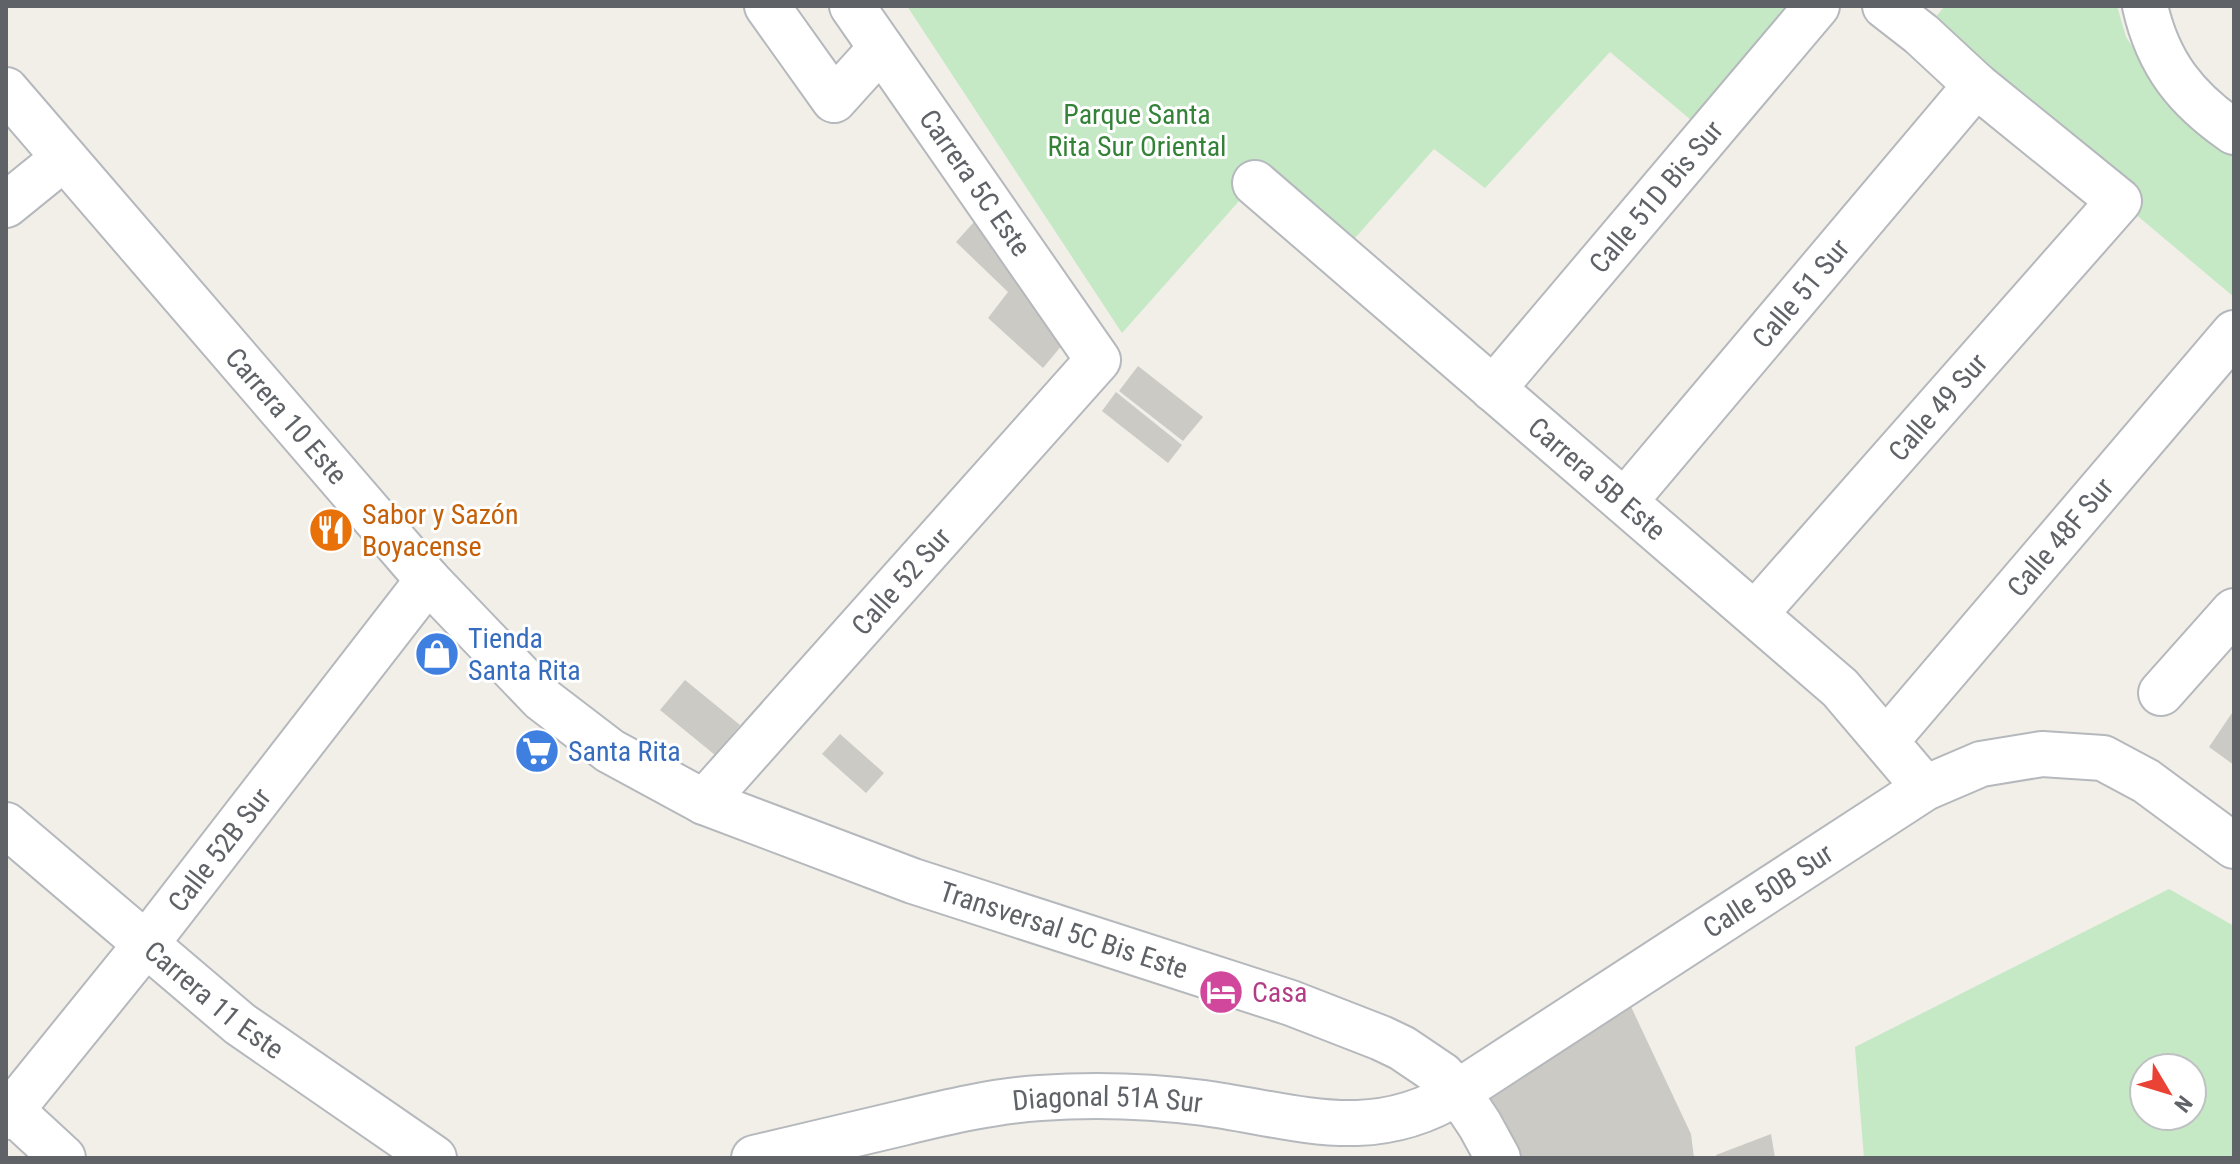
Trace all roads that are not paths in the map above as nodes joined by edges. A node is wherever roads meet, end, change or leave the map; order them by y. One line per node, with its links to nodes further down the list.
1 (767, 6): 6 (street)
2 (852, 6): 6 (street, Carrera 5C Este)
3 (1817, 6): 15 (street, Calle 51D Bis Sur)
4 (1885, 6): 7 (street)
5 (2145, 6): 9 (street)
6 (881, 48): 14 (street, Carrera 5C Este)
7 (1976, 85): 16 (street, Calle 51 Sur); 19 (street, Calle 49 Sur)
8 (6, 90): 10 (street, Carrera 10 Este)
9 (2234, 132)
10 (64, 158): 12 (street); 17 (street, Carrera 10 Este)
11 (1255, 183): 15 (street, Carrera 5B Este)
12 (6, 205)
13 (2234, 333): 21 (street, Calle 48F Sur)
14 (1098, 360): 23 (street, Calle 52 Sur)
15 (1493, 389): 16 (street, Carrera 5B Este)
16 (1625, 501): 19 (street, Carrera 5B Este)
17 (428, 580): 23 (street, Carrera 10 Este); 26 (street, Calle 52B Sur)
18 (2234, 611): 20 (street)
19 (1755, 614): 21 (street, Carrera 5B Este)
20 (2161, 693)
21 (1886, 741): 22 (street, Carrera 5B Este)
22 (1925, 788): 25 (street, Calle 50B Sur); 27 (street, Calle 50B Sur)
23 (704, 802): 27 (street, Transversal 5C Bis Este)
24 (6, 825): 26 (street, Carrera 11 Este)
25 (2234, 846)
26 (146, 944): 28 (street, Calle 52B Sur); 30 (street, Carrera 11 Este)
27 (1458, 1092): 31 (street, Diagonal 51A Sur); 32 (street)
28 (9, 1114): 29 (street)
29 (63, 1158)
30 (434, 1158)
31 (754, 1158)
32 (1498, 1158)

